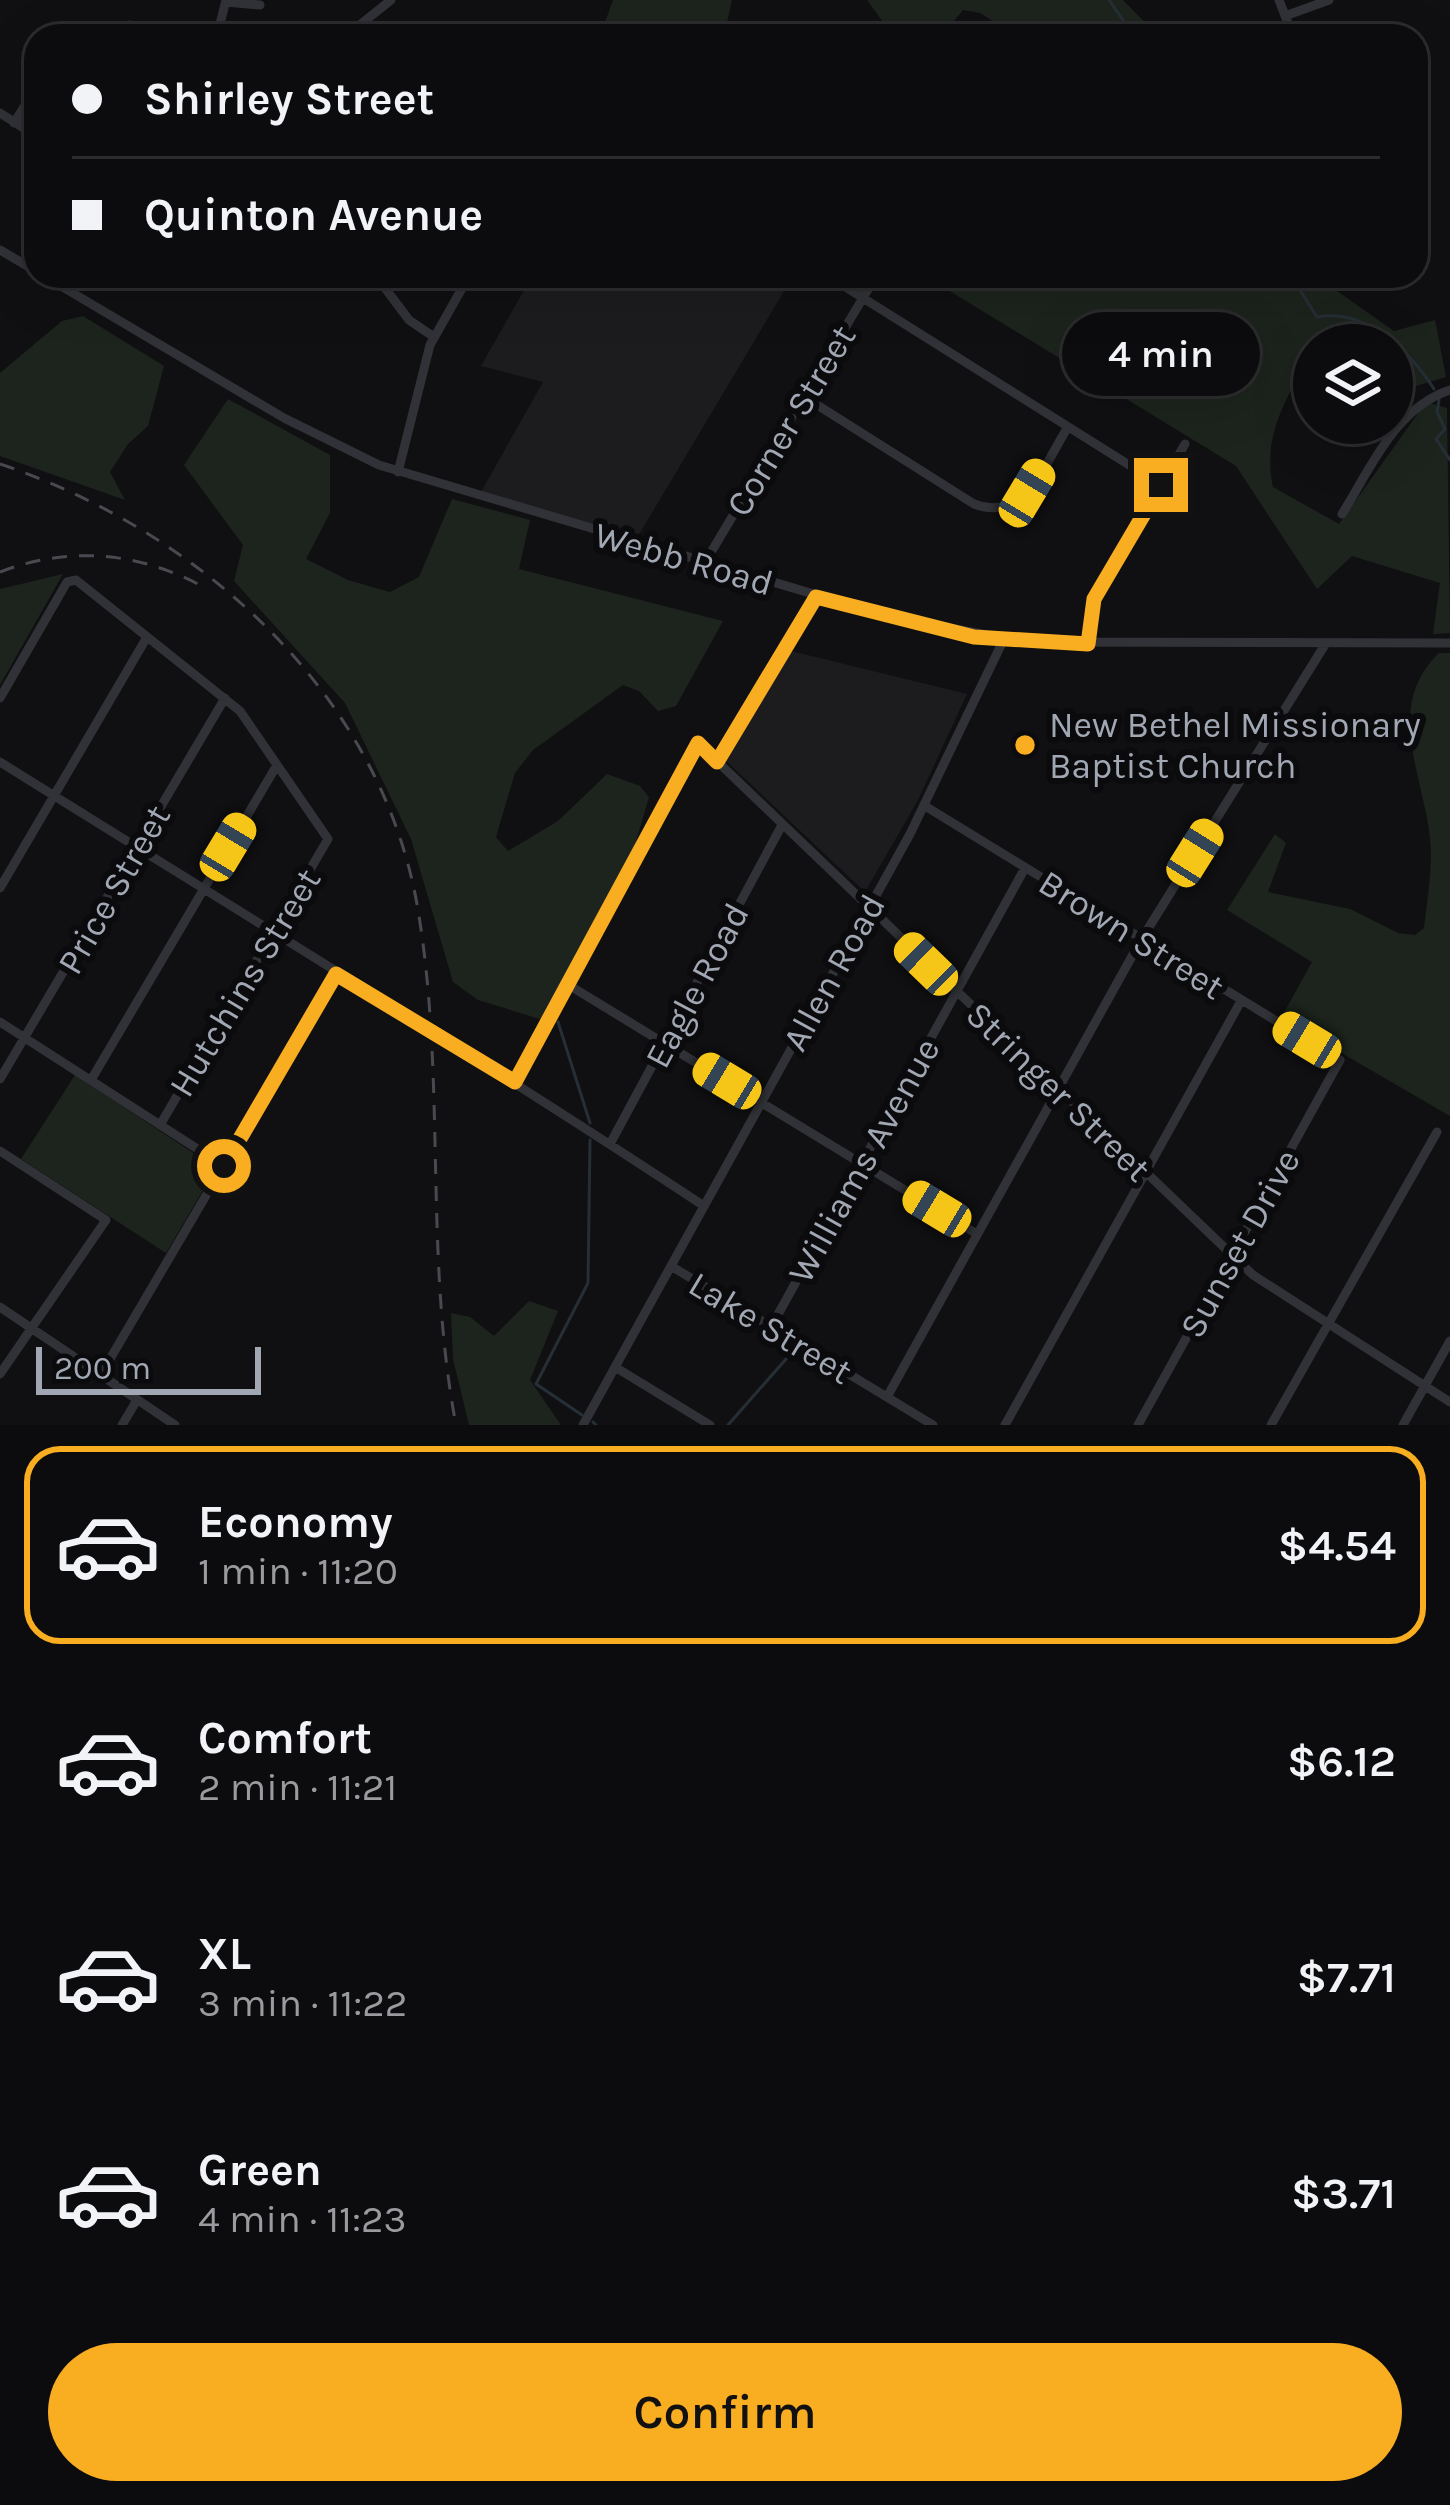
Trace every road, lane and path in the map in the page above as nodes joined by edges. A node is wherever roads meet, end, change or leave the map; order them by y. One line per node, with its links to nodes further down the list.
1 (391, 0): 7 (street)
2 (1279, 0): 6 (street)
3 (1329, 0): 6 (street)
4 (226, 1): 5 (street)
5 (260, 5)
6 (1285, 16): 8 (street)
7 (361, 24)
8 (1288, 24)
9 (24, 107): 11 (street)
10 (0, 113): 11 (street)
11 (14, 123): 12 (street)
12 (24, 129)
13 (65, 288): 24 (street, Webb Road)
14 (384, 288): 19 (street)
15 (462, 288): 19 (street)
16 (847, 288): 18 (street)
17 (869, 288): 18 (street, Corner Street)
18 (863, 298): 21 (street, Corner Street); 22 (street)
19 (434, 337): 24 (street)
20 (1450, 390): 26 (street)
21 (803, 396): 22 (street); 27 (street, Corner Street)
22 (1067, 427): 25 (street)
23 (1185, 444): 25 (street)
24 (398, 472): 27 (street, Webb Road)
25 (1161, 485): 32 (street)
26 (1342, 514)
27 (704, 564): 28 (street, Webb Road)
28 (816, 597): 30 (street, Webb Road); 37 (street)
29 (147, 637): 34 (street); 35 (street); 39 (street)
30 (1003, 641): 32 (street, Webb Road); 40 (street, Allen Road)
31 (1450, 643): 33 (street, Webb Road)
32 (1088, 644): 33 (street, Webb Road)
33 (1326, 644): 48 (street)
34 (0, 698)
35 (225, 698): 38 (street); 42 (street, Price Street)
36 (0, 762): 39 (street)
37 (717, 762): 41 (street, Stringer Street); 50 (street, Stringer Street)
38 (277, 765): 45 (street); 47 (street, Hutchins Street)
39 (53, 796): 42 (street); 44 (street)
40 (925, 806): 43 (street, Brown Street); 46 (street, Allen Road)
41 (782, 825): 46 (street, Stringer Street); 55 (street, Eagle Road)
42 (138, 848): 45 (street); 54 (street, Price Street)
43 (1025, 868): 48 (street, Brown Street); 51 (street, Williams Avenue)
44 (0, 888)
45 (202, 890): 47 (street); 58 (street)
46 (869, 908): 51 (street, Stringer Street); 61 (street, Allen Road)
47 (273, 934): 49 (street); 62 (street, Hutchins Street)
48 (1141, 940): 52 (street, Brown Street); 60 (street)
49 (336, 974): 59 (street); 67 (street)
50 (567, 984): 55 (street); 59 (street)
51 (955, 992): 60 (street, Stringer Street); 66 (street, Williams Avenue)
52 (1241, 1001): 56 (street, Brown Street); 68 (street)
53 (0, 1022): 54 (street)
54 (25, 1038): 57 (street, Price Street); 58 (street)
55 (665, 1043): 61 (street); 64 (street, Eagle Road)
56 (1340, 1060): 71 (street, Sunset Drive)
57 (0, 1079)
58 (91, 1080): 62 (street)
59 (515, 1082): 64 (street)
60 (1058, 1089): 68 (street, Stringer Street); 70 (street)
61 (761, 1102): 66 (street); 69 (street, Allen Road)
62 (160, 1125): 67 (street)
63 (1437, 1132): 74 (street)
64 (610, 1144): 69 (street)
65 (0, 1151): 76 (street)
66 (861, 1163): 70 (street); 75 (street, Williams Avenue)
67 (224, 1166): 80 (street)
68 (1145, 1173): 71 (street, Stringer Street); 90 (street)
69 (704, 1206): 72 (street, Allen Road)
70 (977, 1234): 82 (street)
71 (1233, 1255): 74 (street, Stringer Street); 91 (street, Sunset Drive)
72 (670, 1266): 75 (street, Lake Street); 78 (street, Allen Road)
73 (0, 1307): 76 (street)
74 (1327, 1325): 81 (street, Stringer Street); 92 (street)
75 (771, 1327): 82 (street, Lake Street)
76 (32, 1329): 79 (street); 80 (street)
77 (1450, 1341): 81 (street)
78 (615, 1367): 87 (street, Allen Road); 88 (street)
79 (0, 1374)
80 (100, 1376): 83 (street)
81 (1425, 1387): 84 (street, Stringer Street); 93 (street)
82 (887, 1397): 89 (street, Lake Street)
83 (137, 1400): 85 (street); 86 (street)
84 (1450, 1402)
85 (122, 1425)
86 (175, 1425)
87 (584, 1425)
88 (710, 1425)
89 (933, 1425)
90 (1005, 1425)
91 (1138, 1425)
92 (1271, 1425)
93 (1403, 1425)

